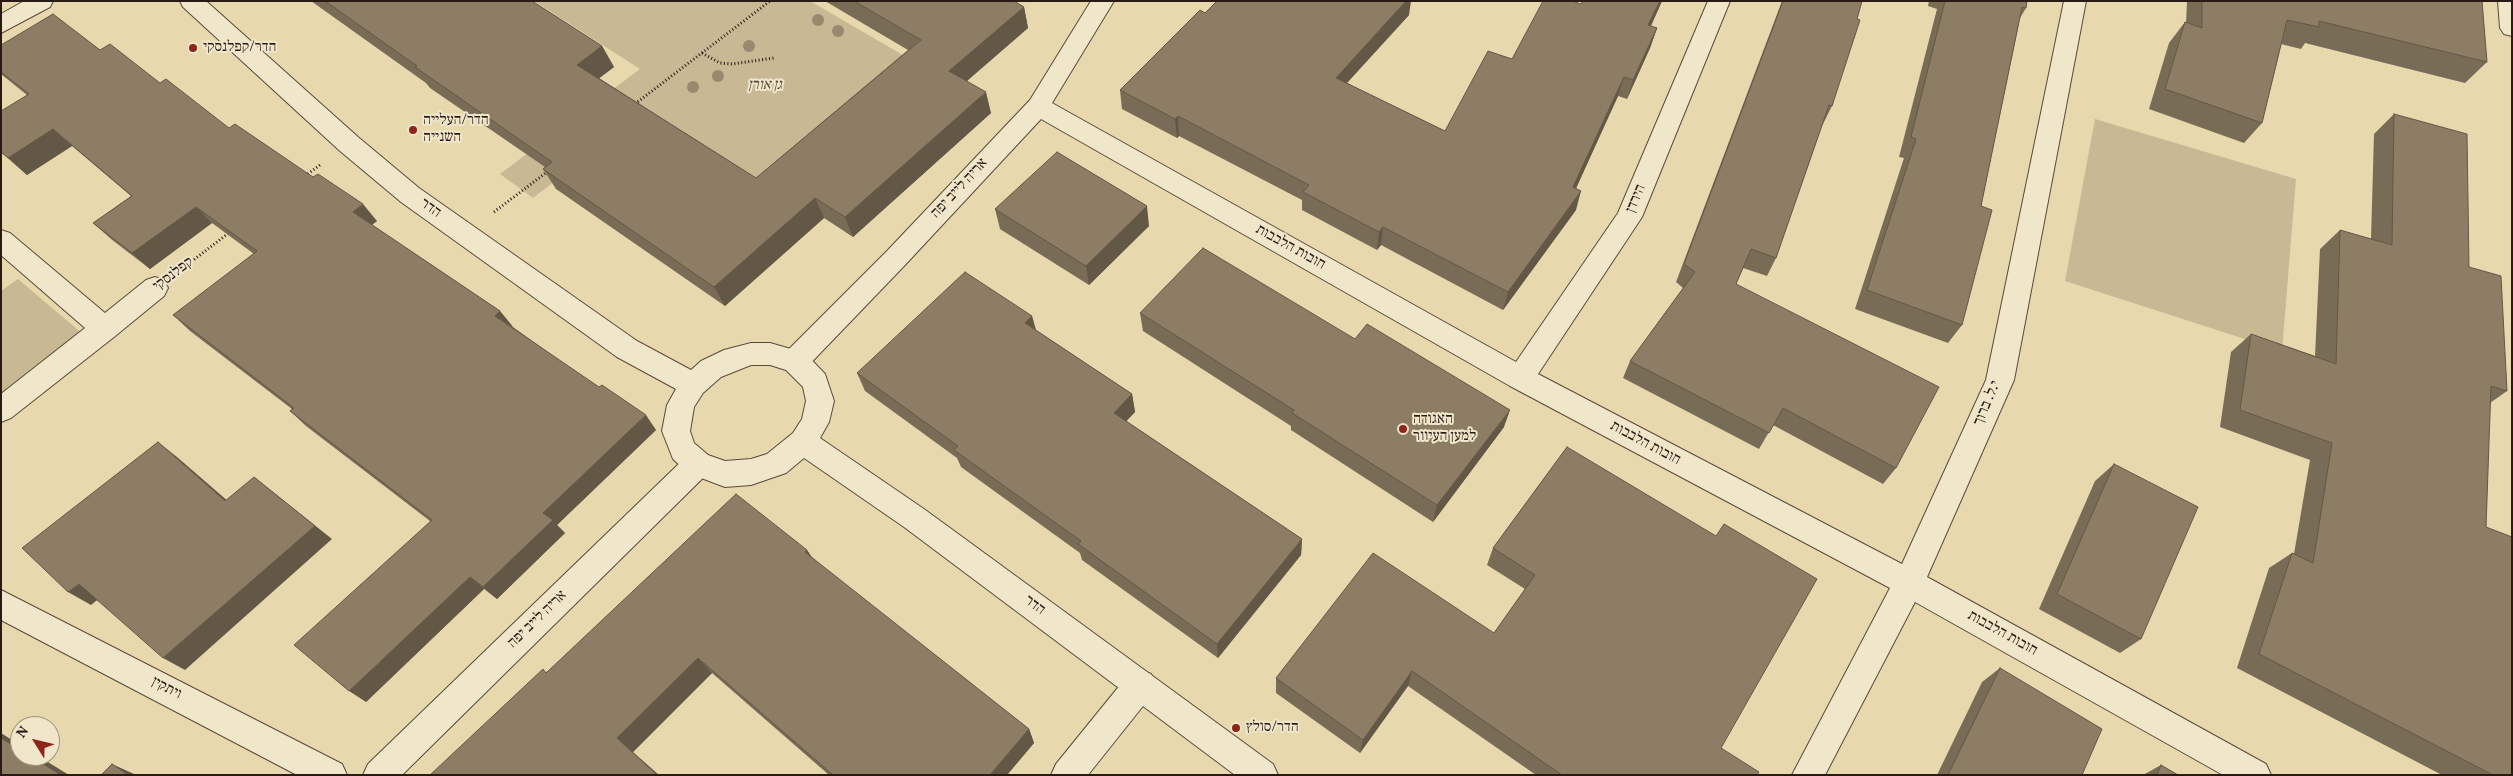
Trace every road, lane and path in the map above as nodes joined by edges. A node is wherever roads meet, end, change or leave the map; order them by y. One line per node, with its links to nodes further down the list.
1 (42, 1): 8 (street)
2 (191, 1): 14 (street, הדר)
3 (770, 1): 10 (path)
4 (1103, 1): 12 (street, אריה לייב יפה)
5 (1719, 1): 23 (street, הירדן)
6 (2076, 1): 28 (street, י.ל. ברוך)
7 (2509, 1): 9 (street)
8 (1, 25)
9 (2512, 28)
10 (702, 53): 11 (path); 13 (path)
11 (774, 58)
12 (1038, 106): 22 (street, אריה לייב יפה); 23 (street, חובות הלבבות)
13 (631, 107)
14 (349, 144): 16 (path); 18 (street, הדר)
15 (552, 168): 18 (path)
16 (302, 178)
17 (233, 230): 20 (path, קפלנסקי)
18 (465, 234): 24 (street, הדר)
19 (1, 240): 21 (street)
20 (155, 288): 21 (street, קפלנסקי)
21 (105, 329): 25 (street, קפלנסקי)
22 (795, 361): 24 (street); 26 (street)
23 (1520, 378): 28 (street, חובות הלבבות)
24 (693, 385): 27 (street)
25 (1, 410)
26 (803, 442): 27 (street); 30 (street, הדר)
27 (698, 464): 32 (street, אריה לייב יפה)
28 (1909, 583): 35 (street, י.ל. ברוך); 36 (street, חובות הלבבות)
29 (1, 604): 31 (street, ויתקין)
30 (1140, 685): 33 (street); 34 (street, הדר)
31 (331, 775)
32 (379, 775)
33 (1067, 775)
34 (1262, 775)
35 (1808, 775)
36 (2255, 775)

